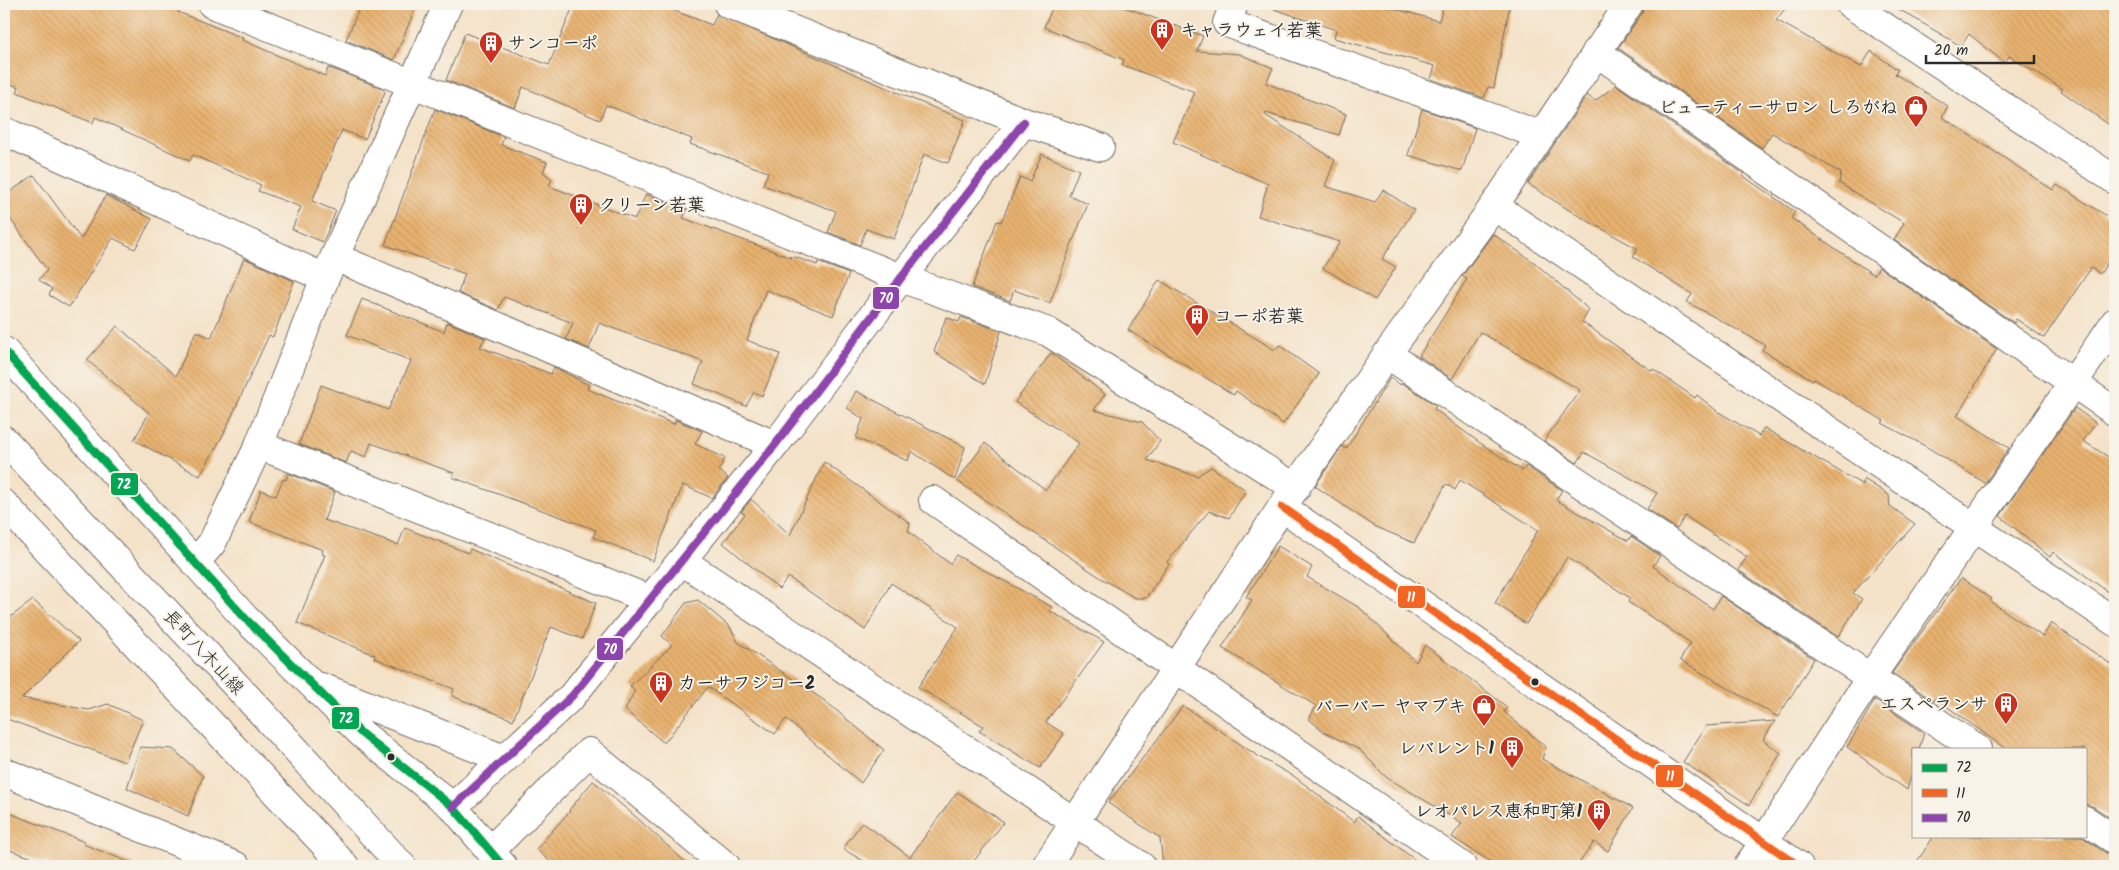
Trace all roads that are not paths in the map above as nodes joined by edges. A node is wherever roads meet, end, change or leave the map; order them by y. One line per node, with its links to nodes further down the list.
1 (212, 4): 8 (street)
2 (448, 4): 8 (street)
3 (728, 4): 9 (street)
4 (1234, 4): 11 (street)
5 (1629, 4): 7 (street)
6 (1850, 4): 13 (street)
7 (1596, 52): 11 (street); 20 (street)
8 (414, 83): 15 (street); 16 (street)
9 (1024, 122): 12 (street); 16 (street)
10 (4, 131): 15 (street)
11 (1540, 135): 14 (street)
12 (1100, 147)
13 (2115, 180)
14 (1494, 206): 19 (street); 28 (street)
15 (330, 268): 23 (street); 24 (street)
16 (901, 278): 24 (street); 25 (street)
17 (2115, 322): 20 (street)
18 (4, 351): 30 (street)
19 (1386, 354): 25 (street); 34 (street)
20 (2073, 384): 21 (street); 28 (street)
21 (2115, 412)
22 (4, 440): 47 (street, 長町八木山線)
23 (259, 445): 30 (street); 31 (street)
24 (775, 445): 29 (street)
25 (1289, 497): 33 (street); 43 (street)
26 (933, 500): 33 (street)
27 (4, 504): 46 (street)
28 (1974, 528): 32 (street); 34 (street)
29 (682, 561): 31 (street); 41 (street)
30 (195, 563): 35 (street)
31 (651, 600): 37 (street)
32 (2115, 622)
33 (1175, 668): 41 (street); 51 (street)
34 (1870, 678): 36 (street); 43 (street)
35 (310, 683): 37 (street); 39 (street)
36 (1975, 748)
37 (504, 759): 39 (street)
38 (6, 781): 45 (street)
39 (453, 807): 44 (street)
40 (2086, 821): 42 (street)
41 (1077, 822): 49 (street); 50 (street)
42 (2115, 840)
43 (1764, 842): 52 (street); 53 (street)
44 (490, 861): 48 (street)
45 (236, 866)
46 (345, 866)
47 (402, 866)
48 (726, 866)
49 (1046, 866)
50 (1141, 866)
51 (1462, 866)
52 (1748, 866)
53 (1799, 866)

